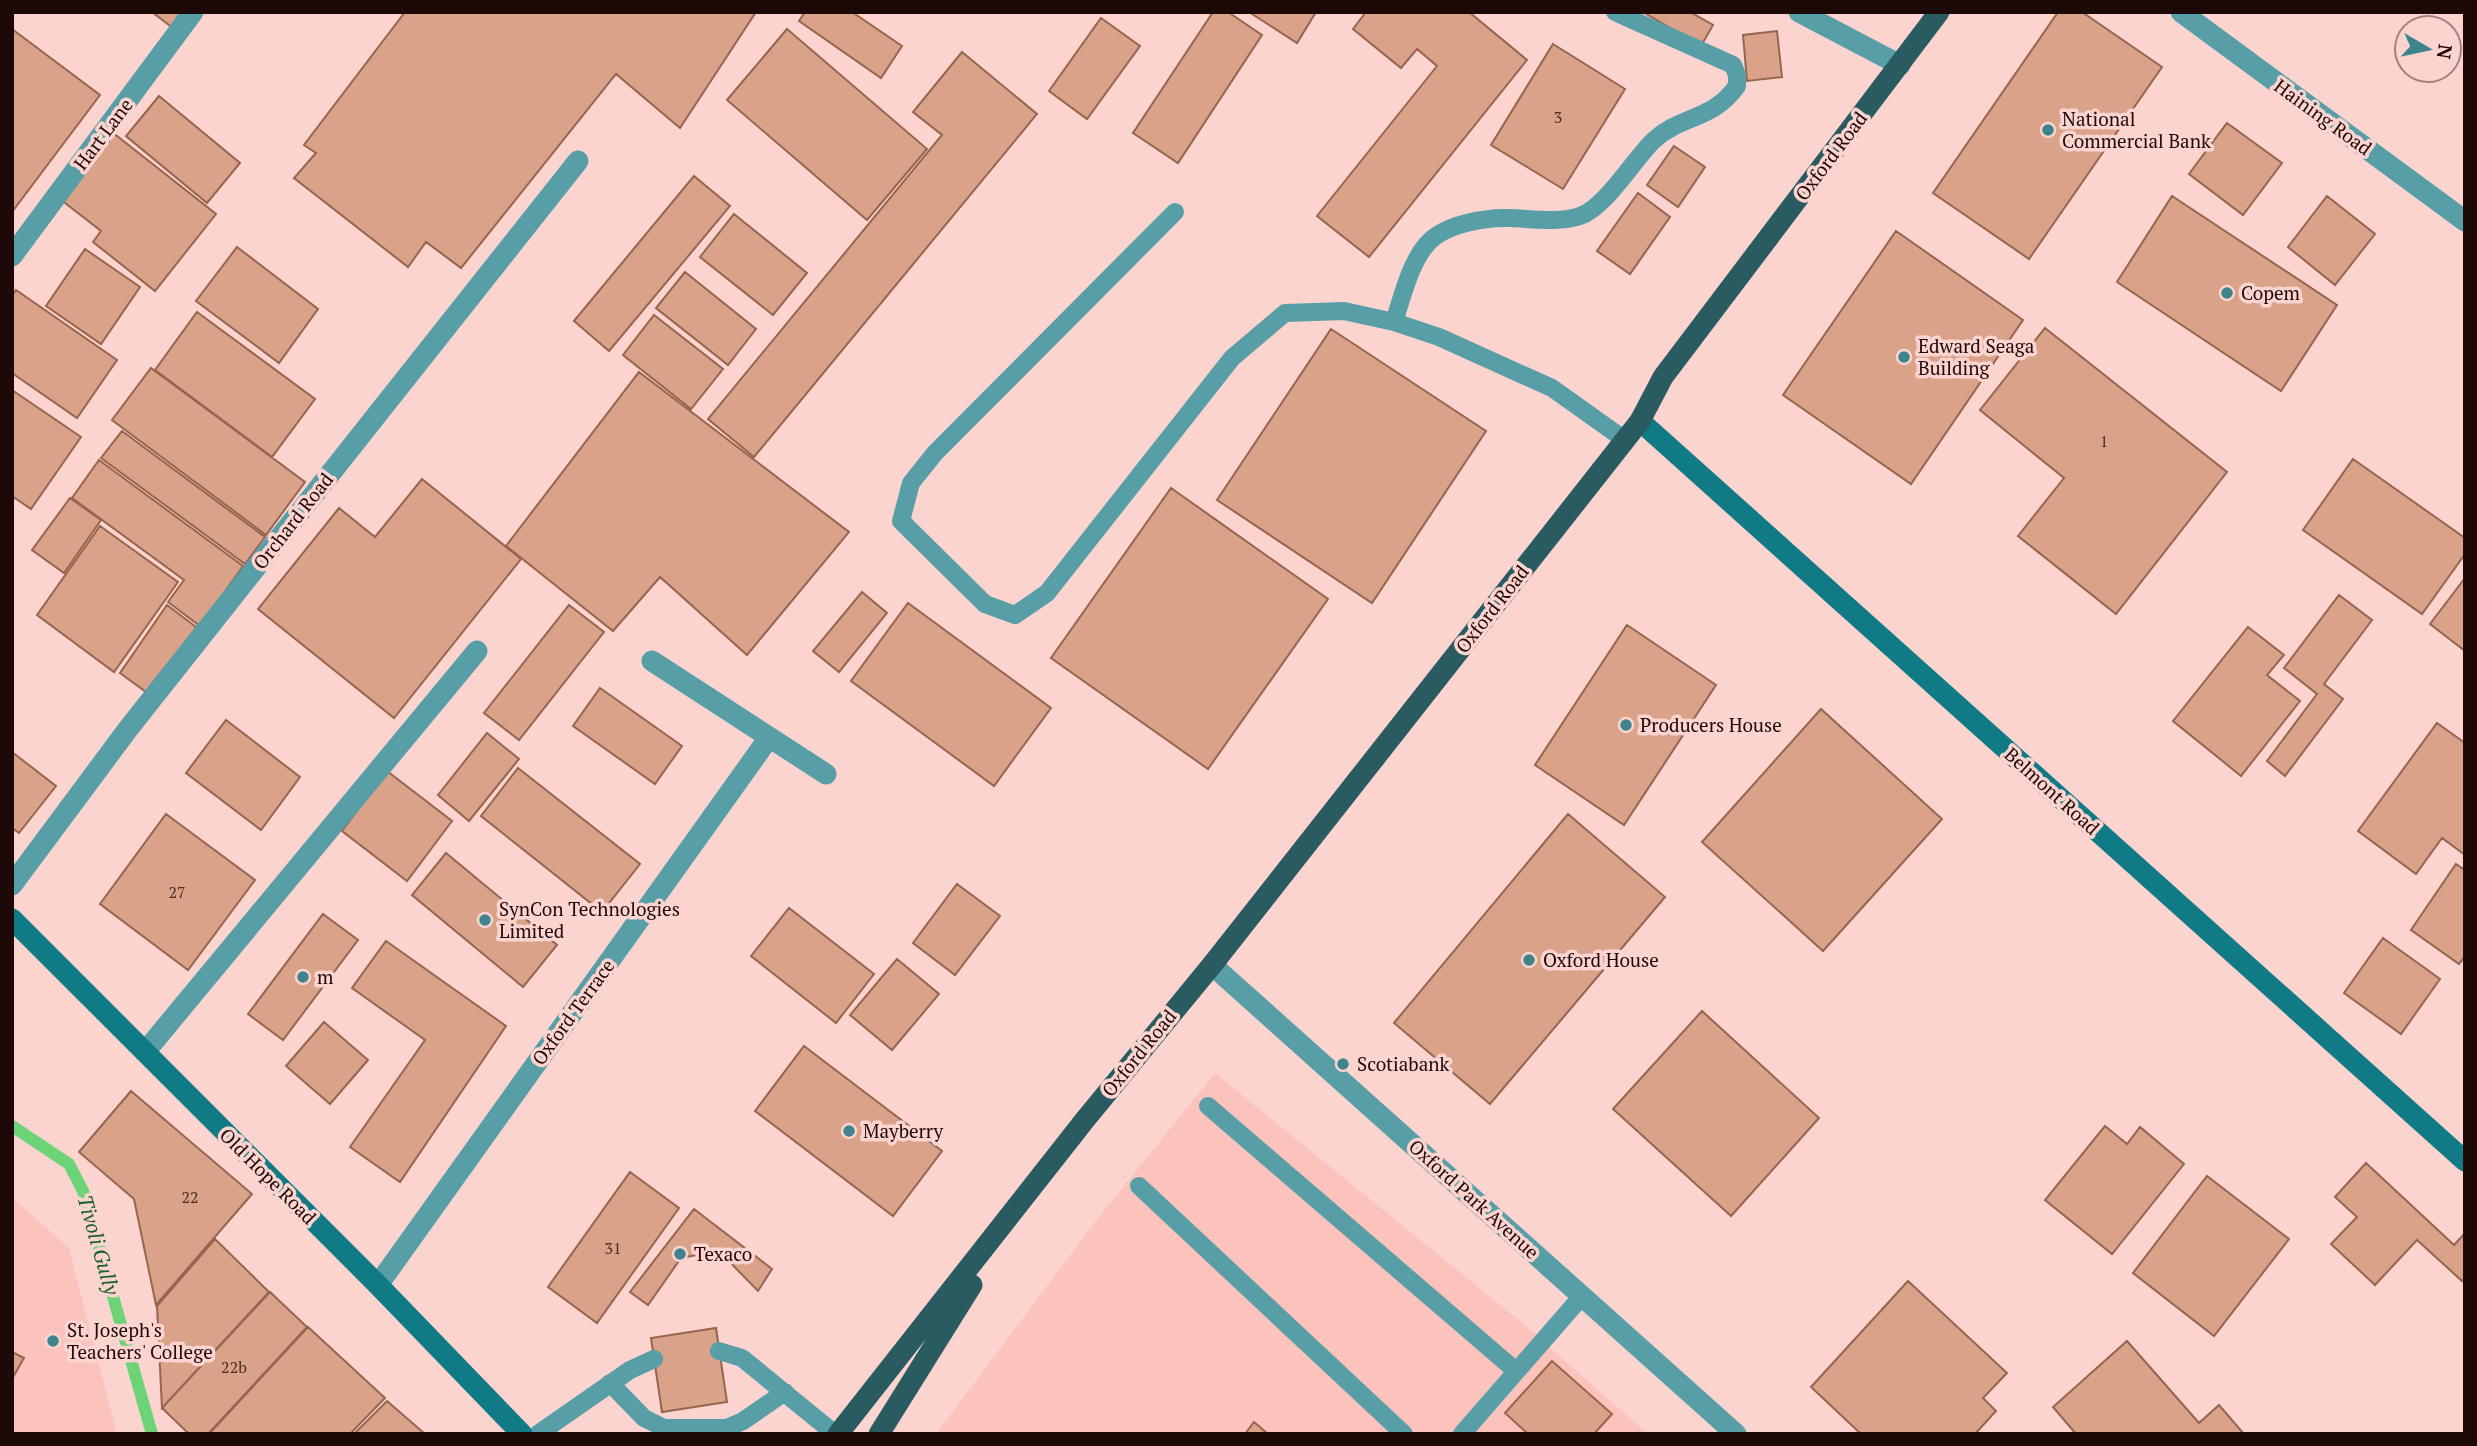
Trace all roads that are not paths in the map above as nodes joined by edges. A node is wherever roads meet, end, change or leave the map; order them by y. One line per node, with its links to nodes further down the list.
1 (193, 12): 10 (street, Hart Lane)
2 (1615, 12): 11 (lane)
3 (1799, 12): 6 (street)
4 (1939, 12): 6 (main road, Oxford Road)
5 (2181, 12): 9 (street, Haining Road)
6 (1900, 65): 12 (main road, Oxford Road)
7 (578, 160): 18 (street, Orchard Road)
8 (1175, 212): 11 (lane)
9 (2465, 221)
10 (12, 256)
11 (1394, 322): 13 (lane)
12 (1640, 421): 13 (main road, Oxford Road); 23 (main road, Belmont Road)
13 (1625, 440): 20 (main road, Oxford Road)
14 (477, 651): 21 (street)
15 (652, 661): 16 (street)
16 (768, 739): 17 (street); 26 (street, Oxford Terrace)
17 (826, 774)
18 (12, 885)
19 (12, 919): 21 (main road, Old Hope Road)
20 (1212, 965): 25 (main road, Oxford Road); 27 (street, Oxford Park Avenue)
21 (145, 1052): 26 (main road, Old Hope Road)
22 (1208, 1106): 30 (lane)
23 (2465, 1161)
24 (1139, 1186): 37 (lane)
25 (1028, 1194): 35 (main road, Oxford Road); 36 (main road, Oxford Road)
26 (378, 1285): 33 (main road, Old Hope Road)
27 (1582, 1296): 30 (lane); 39 (street, Oxford Park Avenue)
28 (719, 1350): 32 (lane)
29 (654, 1359): 31 (lane)
30 (1516, 1371): 38 (lane)
31 (610, 1383): 32 (lane); 34 (lane)
32 (785, 1392): 35 (lane)
33 (522, 1434)
34 (538, 1434)
35 (837, 1434)
36 (880, 1434)
37 (1404, 1434)
38 (1462, 1434)
39 (1736, 1434)

